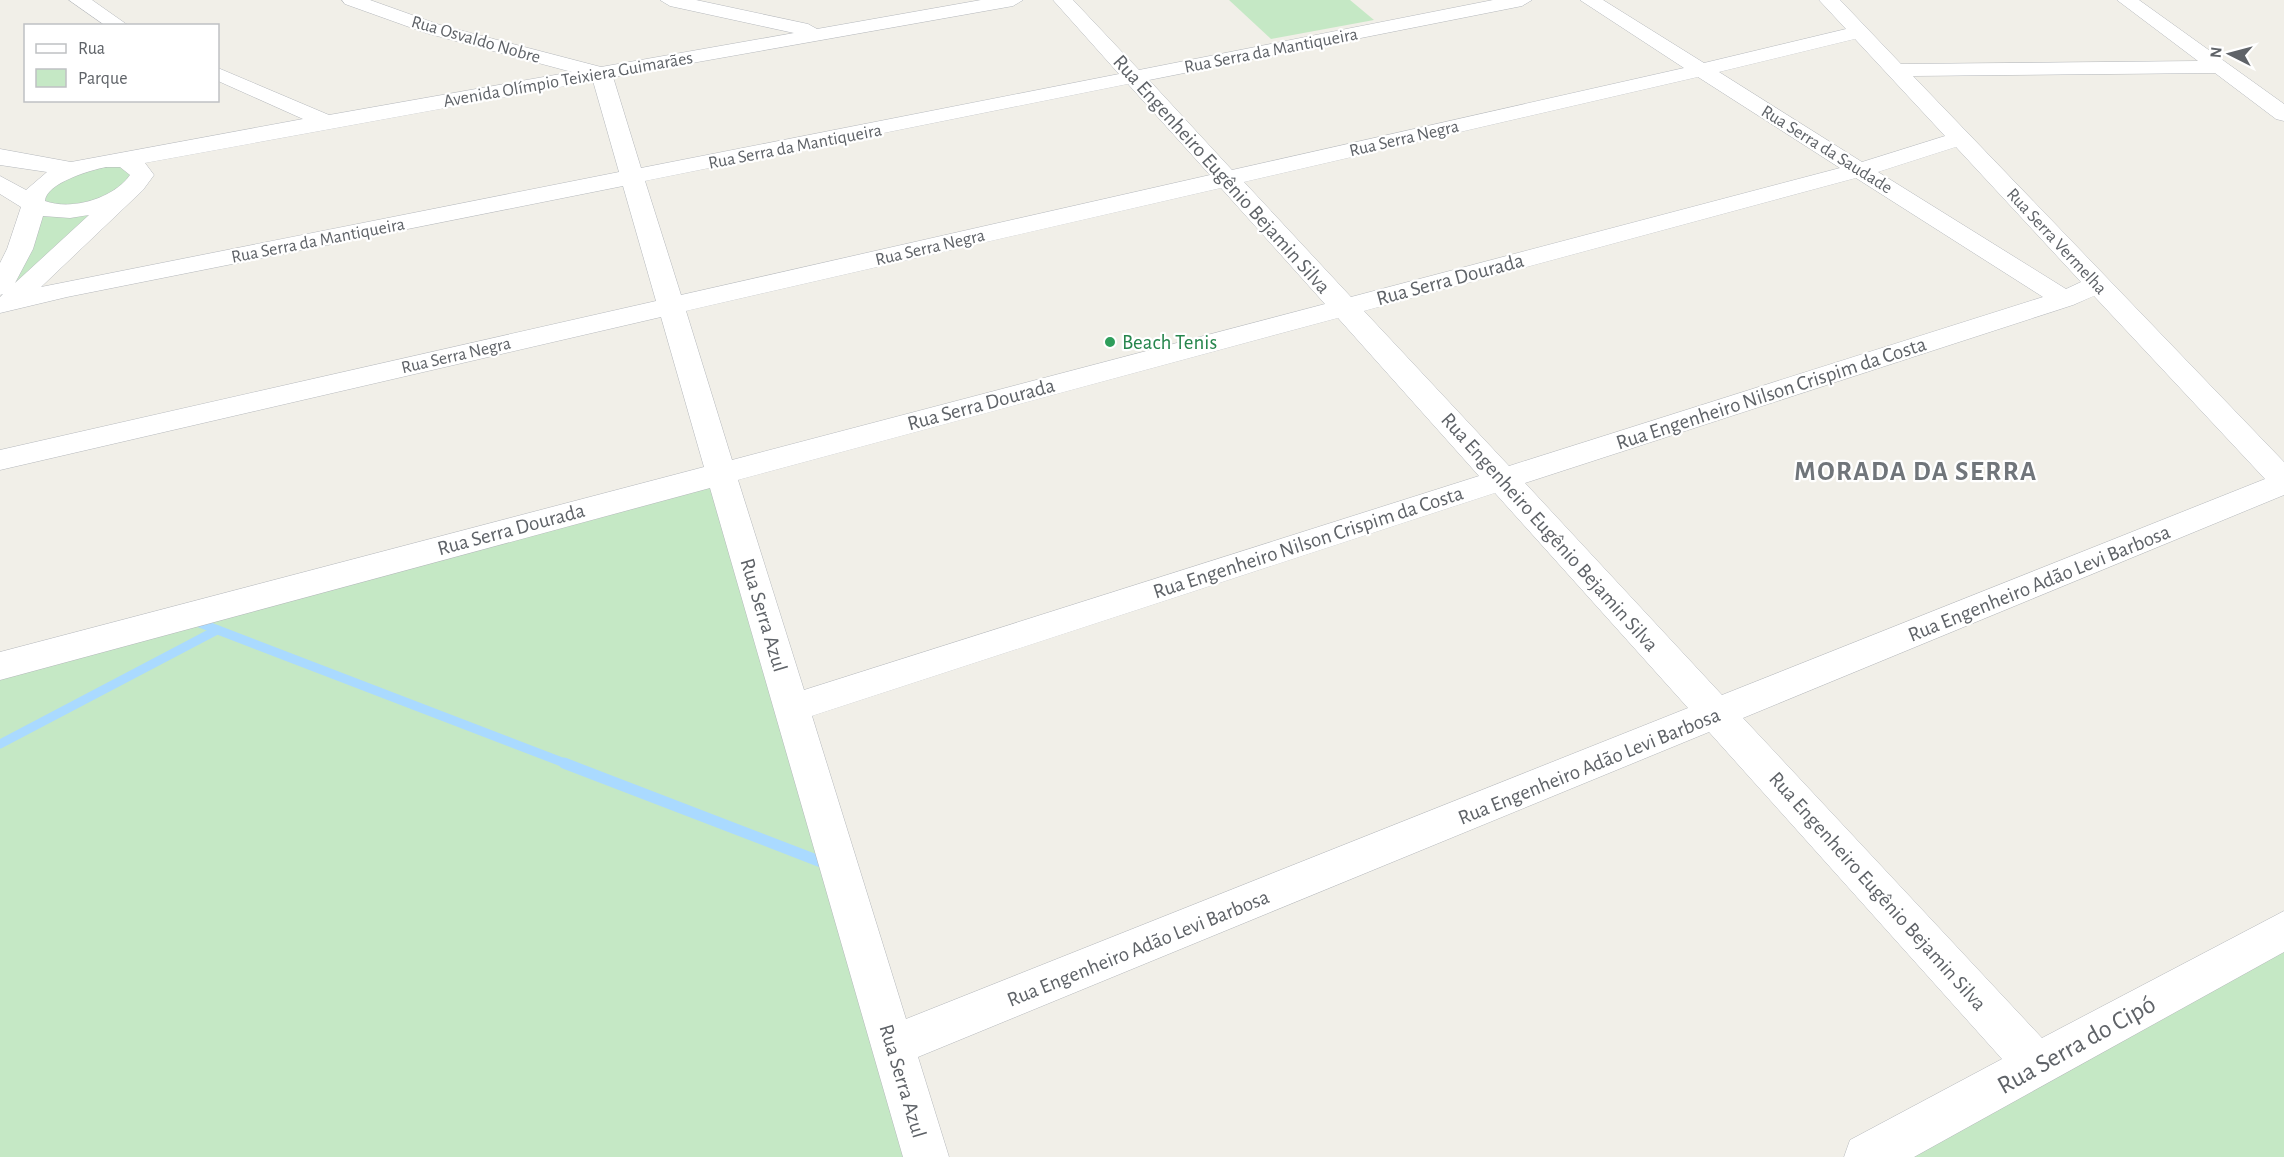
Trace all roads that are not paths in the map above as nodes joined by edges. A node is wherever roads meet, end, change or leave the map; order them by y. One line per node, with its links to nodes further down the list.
1 (79, 0): 10 (street)
2 (352, 0): 16 (street, Rua Osvaldo Nobre)
3 (670, 0): 12 (street)
4 (1013, 0): 12 (street, Avenida Olímpio Teixiera Guimarães)
5 (1063, 0): 18 (street, Rua Engenheiro Eugênio Bejamin Silva)
6 (1522, 0): 18 (street, Rua Serra da Mantiqueira)
7 (1590, 0): 14 (street, Rua Serra da Saudade)
8 (1829, 0): 11 (street, Rua Serra Vermelha)
9 (2127, 0): 13 (street)
10 (117, 24)
11 (1859, 32): 14 (street, Rua Serra Negra); 15 (street, Rua Serra Vermelha)
12 (825, 33): 16 (street, Avenida Olímpio Teixiera Guimarães)
13 (2219, 67): 15 (street); 19 (street)
14 (1702, 70): 26 (street, Rua Serra da Saudade); 28 (street, Rua Serra Negra)
15 (1896, 70): 21 (street, Rua Serra Vermelha)
16 (602, 73): 20 (street, Avenida Olímpio Teixiera Guimarães); 27 (street, Rua Serra Azul)
17 (219, 75): 20 (street)
18 (1134, 78): 27 (street, Rua Serra da Mantiqueira); 28 (street, Rua Engenheiro Eugênio Bejamin Silva)
19 (2284, 114)
20 (327, 122): 22 (street, Avenida Olímpio Teixiera Guimarães)
21 (1960, 139): 26 (street, Rua Serra Dourada); 32 (street, Rua Serra Vermelha)
22 (189, 146): 24 (street, Avenida Olímpio Teixiera Guimarães); 30 (street)
23 (0, 156): 25 (street)
24 (124, 161): 25 (street, Avenida Olímpio Teixiera Guimarães); 30 (street)
25 (71, 169): 31 (street)
26 (1859, 170): 34 (street, Rua Serra da Saudade); 36 (street, Rua Serra Dourada)
27 (633, 178): 33 (street, Rua Serra da Mantiqueira); 35 (street, Rua Serra Azul)
28 (1227, 179): 35 (street, Rua Serra Negra); 36 (street, Rua Engenheiro Eugênio Bejamin Silva)
29 (0, 183): 31 (street)
30 (132, 188): 31 (street); 33 (street)
31 (34, 204): 33 (street)
32 (2098, 284): 34 (street, Rua Engenheiro Nilson Crispim da Costa); 40 (street, Rua Serra Vermelha)
33 (4, 298)
34 (2064, 299): 39 (street, Rua Engenheiro Nilson Crispim da Costa)
35 (671, 306): 37 (street, Rua Serra Negra); 38 (street, Rua Serra Azul)
36 (1344, 307): 38 (street, Rua Serra Dourada); 39 (street, Rua Engenheiro Eugênio Bejamin Silva)
37 (0, 460)
38 (721, 473): 41 (street, Rua Serra Dourada); 42 (street, Rua Serra Azul)
39 (1502, 480): 42 (street, Rua Engenheiro Nilson Crispim da Costa); 43 (street, Rua Engenheiro Eugênio Bejamin Silva)
40 (2284, 482): 43 (street, Rua Engenheiro Adão Levi Barbosa)
41 (0, 666)
42 (792, 708): 45 (street, Rua Serra Azul)
43 (1717, 715): 45 (street, Rua Engenheiro Adão Levi Barbosa); 46 (street, Rua Engenheiro Eugênio Bejamin Silva)
44 (2284, 930): 46 (street, Rua Serra do Cipó)
45 (893, 1046): 47 (street, Rua Serra Azul)
46 (2037, 1065): 48 (street, Rua Serra do Cipó)
47 (926, 1157)
48 (1867, 1157)

